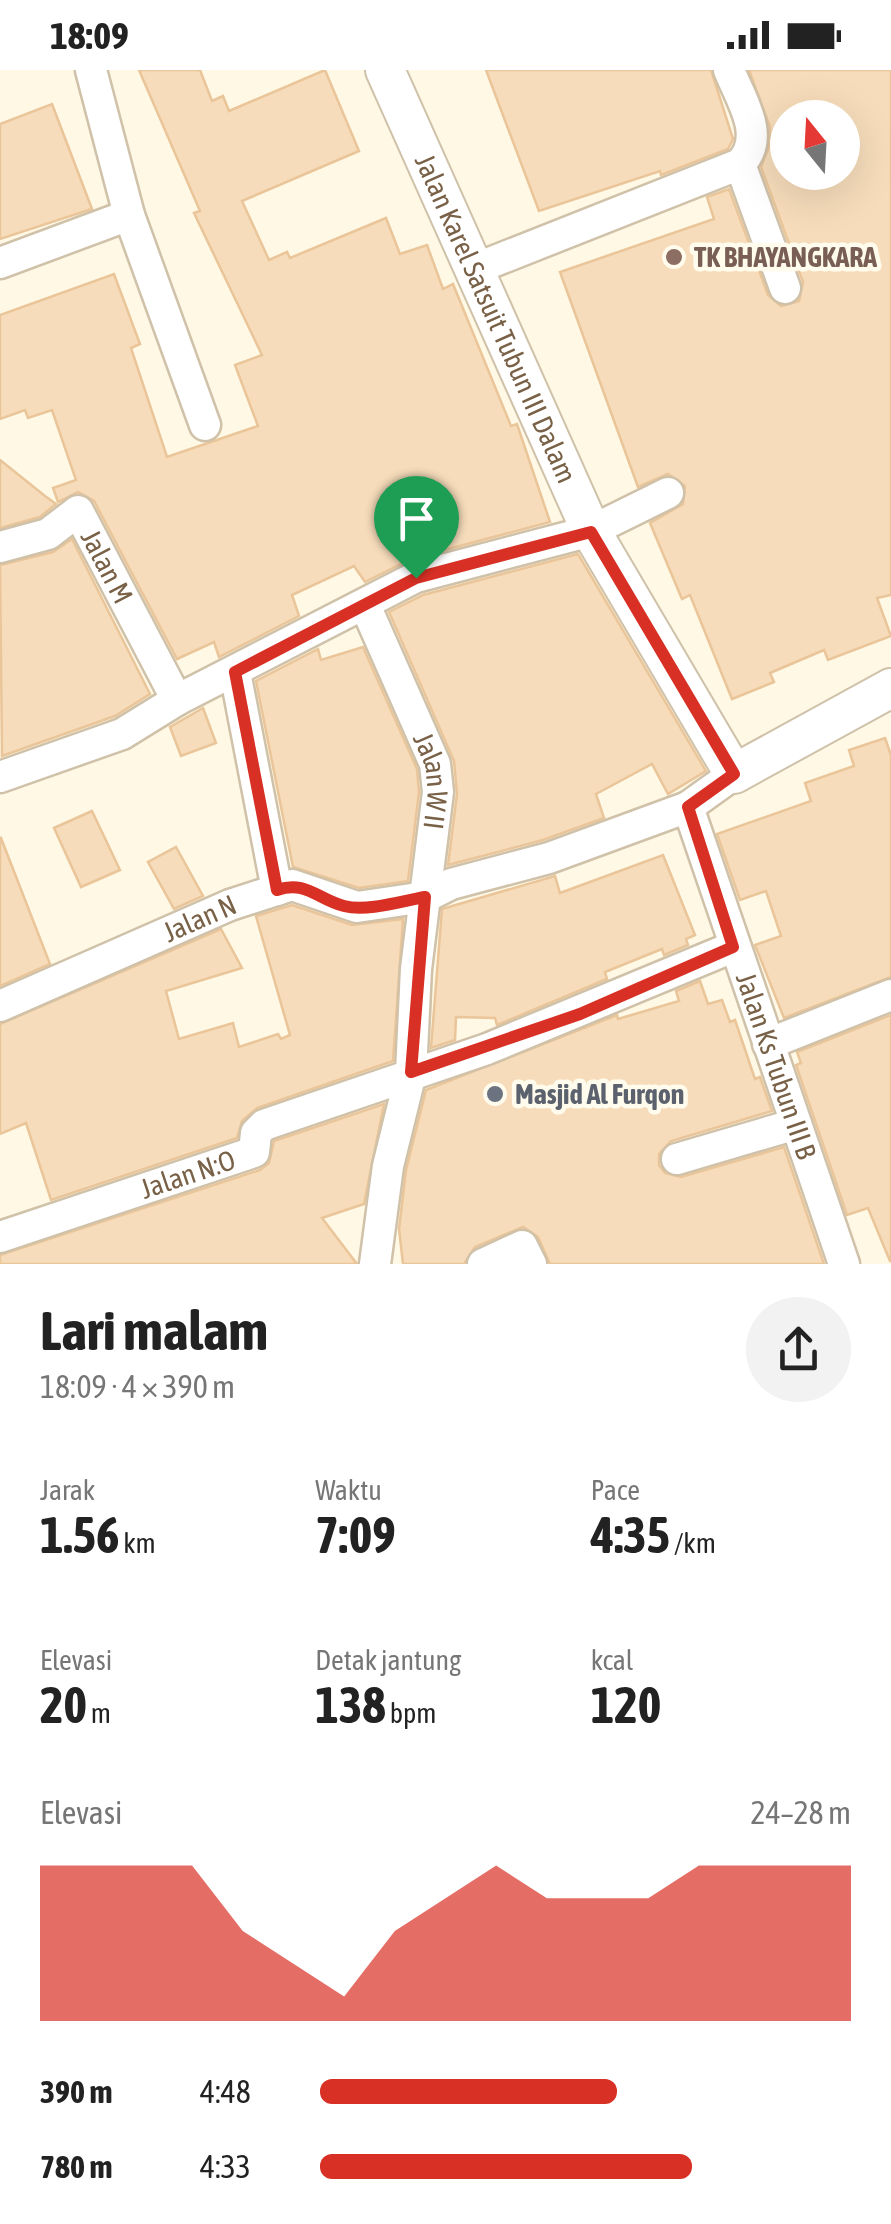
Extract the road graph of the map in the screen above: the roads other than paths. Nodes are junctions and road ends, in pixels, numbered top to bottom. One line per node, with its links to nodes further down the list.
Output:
1 (91, 70): 5 (street)
2 (385, 70): 7 (street, Jalan Karel Satsuit Tubun III Dalam)
3 (730, 70): 4 (street)
4 (740, 164): 7 (street); 8 (street)
5 (129, 215): 6 (street); 9 (street)
6 (0, 263)
7 (472, 270): 11 (street, Jalan Karel Satsuit Tubun III Dalam)
8 (784, 288)
9 (205, 425)
10 (668, 493): 11 (street)
11 (591, 532): 13 (street); 17 (street, Jalan Karel Satsuit Tubun III Dalam)
12 (0, 547): 16 (street, Jalan M)
13 (365, 606): 14 (street); 21 (street, Jalan W II)
14 (235, 672): 16 (street); 20 (street)
15 (891, 688): 17 (street)
16 (177, 700): 18 (street)
17 (734, 774): 19 (street)
18 (0, 777)
19 (688, 807): 21 (street, Jalan N); 22 (street, Jalan Ks Tubun III B)
20 (277, 890): 21 (street, Jalan N); 24 (street, Jalan N)
21 (425, 897): 26 (street, Jalan W II)
22 (733, 947): 25 (street, Jalan Ks Tubun III B); 26 (street)
23 (891, 995): 25 (street)
24 (0, 1006)
25 (768, 1044): 27 (street, Jalan Ks Tubun III B)
26 (411, 1072): 29 (street, Jalan N:O); 30 (street, Jalan W II)
27 (796, 1124): 28 (street); 33 (street, Jalan Ks Tubun III B)
28 (677, 1159)
29 (0, 1237)
30 (376, 1264)
31 (483, 1264): 32 (street)
32 (531, 1264)
33 (844, 1264)

